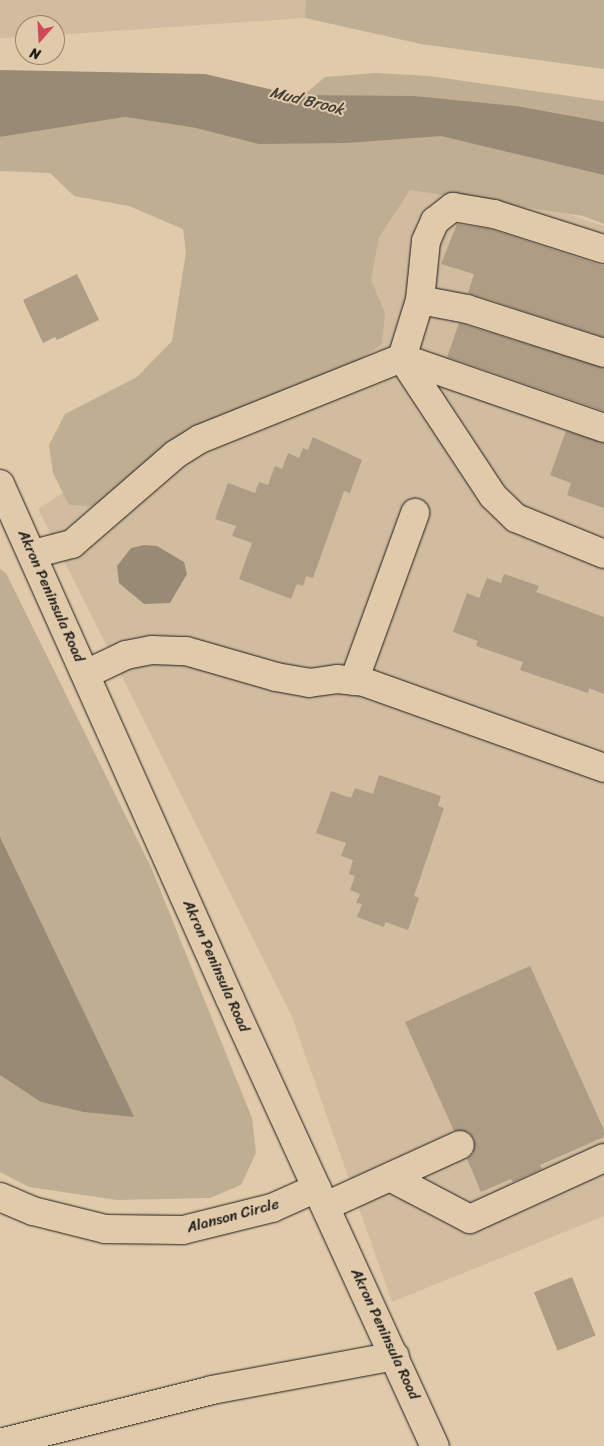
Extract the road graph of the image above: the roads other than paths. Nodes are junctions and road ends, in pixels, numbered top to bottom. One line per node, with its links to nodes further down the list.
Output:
1 (604, 250): 2 (street)
2 (420, 300): 3 (street); 4 (street)
3 (604, 353)
4 (402, 358): 5 (street); 8 (street); 9 (street)
5 (604, 428)
6 (4, 502): 8 (street, Akron Peninsula Road)
7 (415, 513): 11 (street)
8 (33, 554): 10 (street, Akron Peninsula Road)
9 (604, 554)
10 (86, 674): 11 (street); 17 (street, Akron Peninsula Road)
11 (354, 681): 12 (street)
12 (604, 768)
13 (460, 1145): 15 (street, Alanson Circle)
14 (604, 1158): 15 (street)
15 (390, 1177): 17 (street, Alanson Circle)
16 (0, 1197): 17 (street, Alanson Circle)
17 (322, 1197): 18 (street, Akron Peninsula Road)
18 (395, 1356): 19 (street); 20 (street, Akron Peninsula Road)
19 (0, 1443)
20 (435, 1446)

